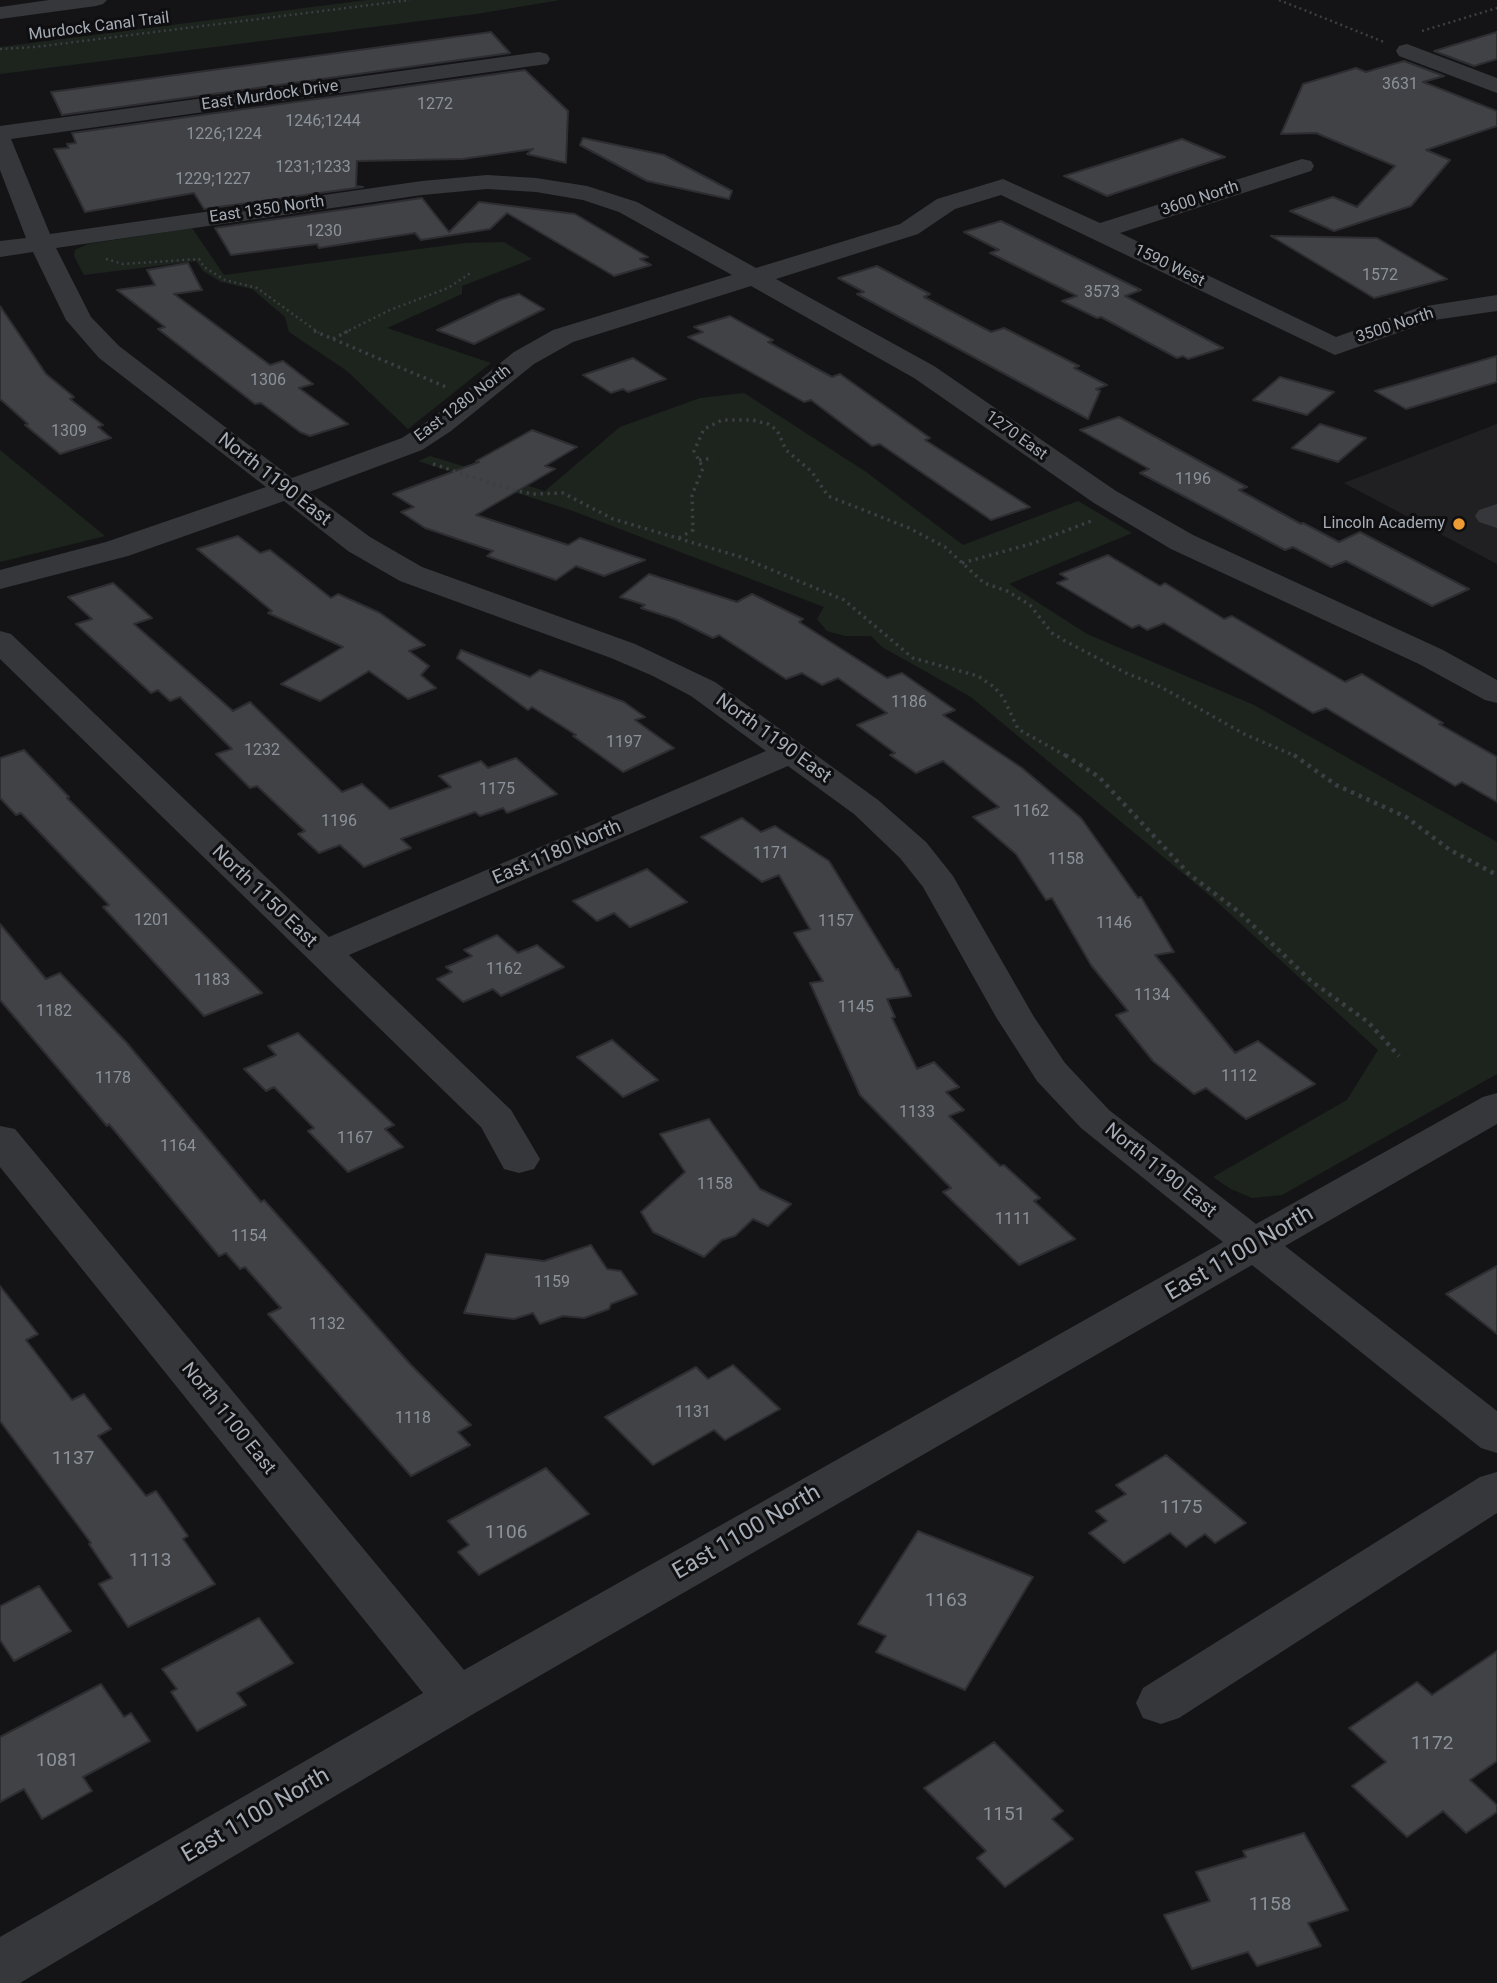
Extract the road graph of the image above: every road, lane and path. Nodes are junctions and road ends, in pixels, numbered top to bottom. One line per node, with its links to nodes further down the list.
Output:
1 (96, 0): 5 (street)
2 (410, 0): 7 (path, Murdock Canal Trail)
3 (1279, 0): 8 (path)
4 (1497, 8): 6 (path)
5 (0, 13)
6 (1422, 31)
7 (0, 50)
8 (1408, 51): 10 (street)
9 (539, 59): 11 (street, East Murdock Drive)
10 (1497, 86)
11 (0, 133)
12 (0, 140): 17 (street, North 1190 East)
13 (1302, 166): 16 (street, 3600 North)
14 (536, 185): 17 (street, East 1350 North); 21 (street, 1270 East)
15 (1003, 186): 16 (street, 1590 West); 21 (street, East 1280 North)
16 (1099, 232): 24 (street, 1590 West)
17 (41, 243): 18 (street, East 1350 North); 29 (street, North 1190 East)
18 (0, 249)
19 (102, 257): 23 (path)
20 (472, 272): 23 (path)
21 (752, 276): 29 (street, East 1280 North); 37 (street, 1270 East)
22 (1497, 303): 24 (street, 3500 North)
23 (332, 340): 25 (path)
24 (1335, 346)
25 (450, 388)
26 (713, 458): 27 (path)
27 (699, 460): 33 (path); 34 (path)
28 (430, 463): 33 (path)
29 (284, 488): 35 (street, East 1280 North); 38 (street, North 1190 East)
30 (1497, 513): 32 (street)
31 (1097, 519): 34 (path)
32 (1497, 519)
33 (678, 538): 41 (path)
34 (962, 564): 39 (path)
35 (0, 580)
36 (0, 641): 40 (street, North 1150 East)
37 (1497, 693)
38 (792, 752): 40 (street, East 1180 North); 45 (street, North 1190 East)
39 (1497, 875)
40 (323, 953): 44 (street, North 1150 East)
41 (1399, 1056)
42 (1497, 1106): 45 (street, East 1100 North)
43 (0, 1139): 48 (street, North 1100 East)
44 (519, 1160)
45 (1254, 1245): 46 (street, North 1190 East); 48 (street, East 1100 North)
46 (1497, 1436)
47 (1497, 1490): 49 (street)
48 (457, 1698): 50 (street, East 1100 North)
49 (1161, 1703)
50 (0, 1966)

